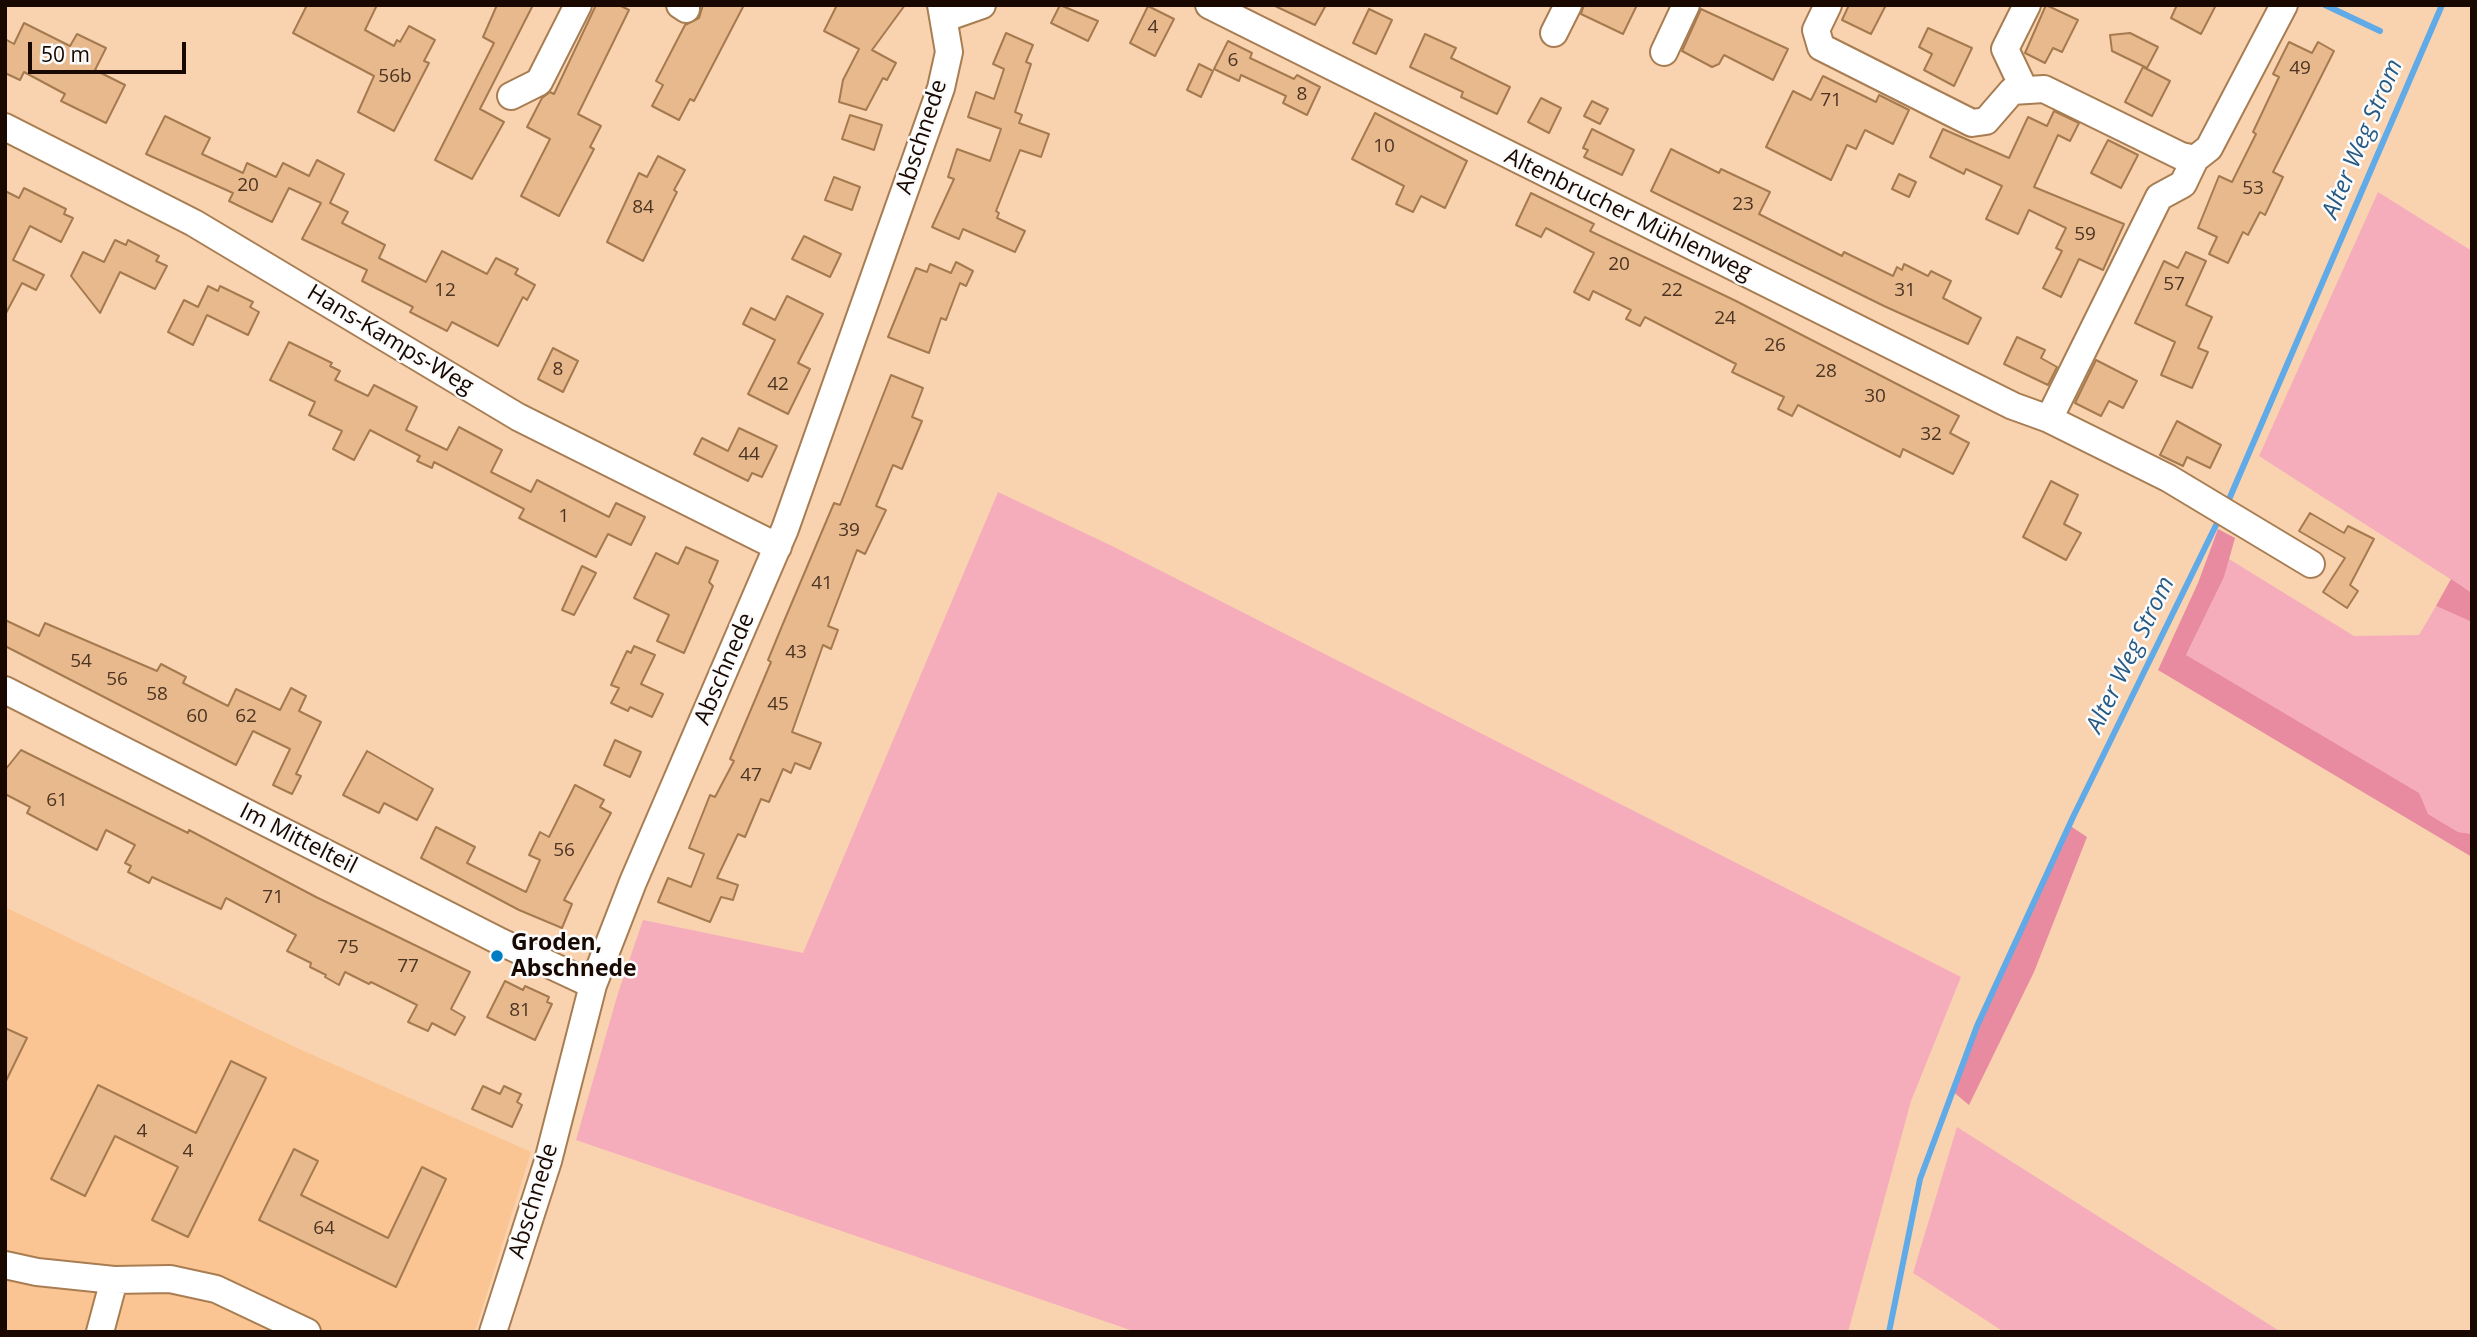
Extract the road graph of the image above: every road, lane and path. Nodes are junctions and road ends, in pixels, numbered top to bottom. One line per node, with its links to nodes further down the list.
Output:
1 (578, 5): 13 (street)
2 (982, 5): 9 (street)
3 (1209, 5): 16 (street, Altenbrucher Mühlenweg)
4 (1568, 5): 10 (street)
5 (1686, 5): 11 (street)
6 (1828, 5): 12 (street)
7 (2026, 5): 12 (street)
8 (2284, 5): 15 (street)
9 (943, 12): 17 (street, Abschnede)
10 (1554, 33)
11 (1664, 52)
12 (2024, 89): 15 (street)
13 (511, 96)
14 (5, 127): 17 (street, Hans-Kamps-Weg)
15 (2195, 159): 16 (street)
16 (2049, 419): 18 (street, Altenbrucher Mühlenweg)
17 (778, 547): 20 (street, Abschnede)
18 (2311, 564)
19 (5, 690): 20 (street, Im Mittelteil)
20 (593, 985): 25 (street, Abschnede)
21 (5, 1265): 22 (street)
22 (114, 1280): 23 (street); 24 (street)
23 (100, 1332)
24 (307, 1332)
25 (493, 1332)

